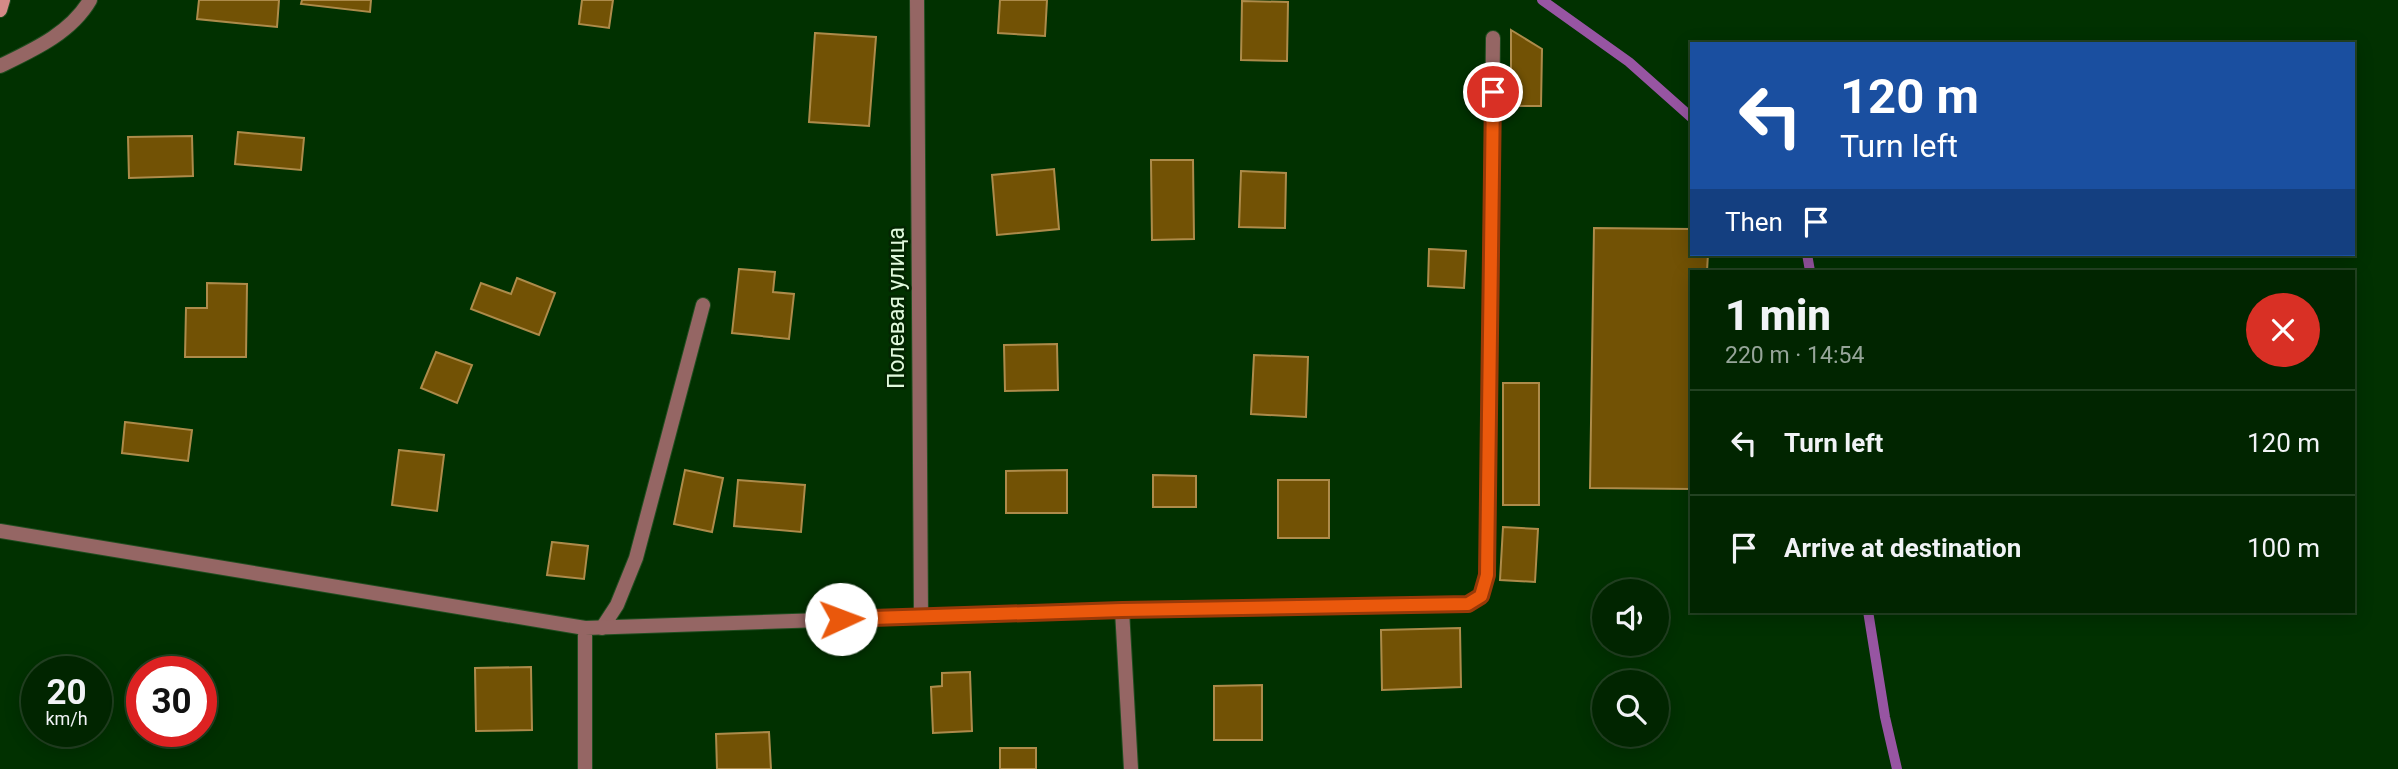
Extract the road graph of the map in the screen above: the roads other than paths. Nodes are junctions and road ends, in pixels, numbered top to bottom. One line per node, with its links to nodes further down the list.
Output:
1 (3, 0): 4 (street)
2 (90, 0): 6 (street)
3 (917, 0): 10 (street, Полевая улица)
4 (0, 10)
5 (1493, 38): 9 (street)
6 (0, 66)
7 (703, 305): 12 (street)
8 (0, 531): 11 (street)
9 (1122, 610): 10 (street); 14 (street)
10 (921, 617): 12 (street)
11 (585, 628): 12 (street); 13 (street)
12 (602, 628)
13 (585, 769)
14 (1131, 769)

